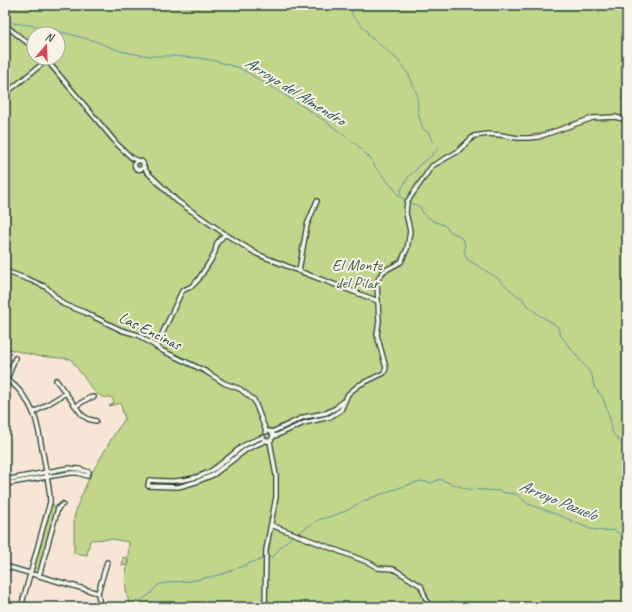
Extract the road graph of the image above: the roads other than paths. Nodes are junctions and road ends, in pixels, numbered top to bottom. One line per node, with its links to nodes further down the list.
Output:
1 (5, 26): 2 (street)
2 (26, 42)
3 (38, 66): 5 (street)
4 (52, 66): 7 (street)
5 (5, 94)
6 (627, 120): 17 (street)
7 (132, 158): 8 (street); 9 (street)
8 (138, 161): 9 (street); 10 (street)
9 (134, 165): 11 (street)
10 (143, 165): 11 (street); 12 (street)
11 (139, 170): 12 (street)
12 (147, 172): 14 (street)
13 (317, 201): 16 (street)
14 (226, 234): 16 (street); 18 (street)
15 (5, 271): 18 (street, Las Encinas)
16 (299, 271): 17 (street)
17 (378, 301): 24 (street)
18 (156, 347): 28 (street, Las Encinas)
19 (15, 358): 20 (street)
20 (6, 379): 26 (street)
21 (56, 380): 22 (street)
22 (66, 393): 25 (street); 26 (street)
23 (94, 397): 25 (street)
24 (345, 399): 29 (street); 31 (street)
25 (76, 406): 27 (street)
26 (33, 413): 33 (street)
27 (96, 422)
28 (266, 431): 29 (street); 30 (street)
29 (272, 432): 31 (street)
30 (263, 437): 32 (street); 32 (street)
31 (273, 437): 32 (street)
32 (268, 441): 39 (street)
33 (47, 474): 33 (street); 34 (street); 35 (street); 36 (street)
34 (5, 480)
35 (5, 484)
36 (50, 502): 38 (street); 42 (street)
37 (63, 504): 38 (street)
38 (58, 508): 43 (street)
39 (271, 525): 47 (street); 48 (street)
40 (107, 562): 44 (street)
41 (5, 566): 42 (street)
42 (30, 574): 43 (street); 45 (street)
43 (39, 576): 44 (street)
44 (98, 593): 46 (street)
45 (21, 607)
46 (100, 607)
47 (265, 607)
48 (429, 607)

